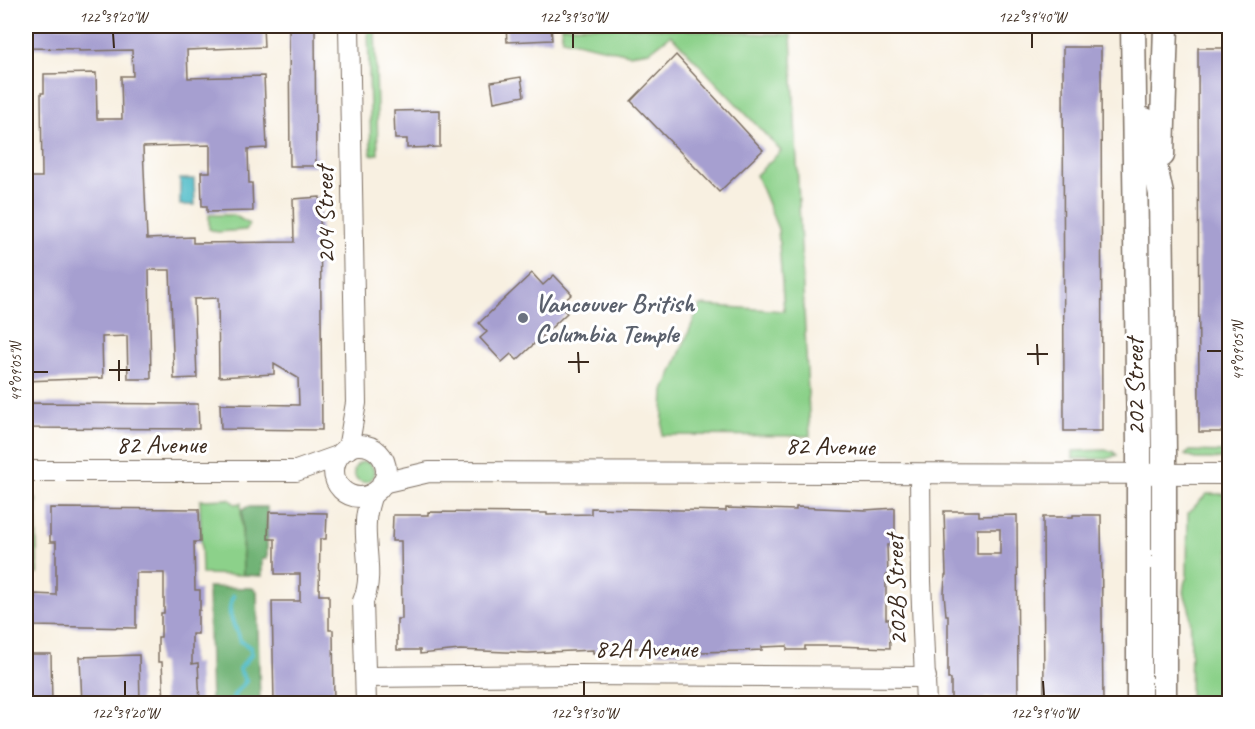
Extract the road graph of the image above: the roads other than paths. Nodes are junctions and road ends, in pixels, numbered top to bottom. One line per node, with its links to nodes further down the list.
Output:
1 (349, 26): 6 (street, 204 Street)
2 (1133, 26): 4 (main road, 202 Street)
3 (1166, 26): 5 (main road)
4 (1134, 74): 5 (main road, 202 Street); 13 (main road, 202 Street)
5 (1161, 194): 14 (main road, 202 Street)
6 (356, 403): 7 (street, 204 Street); 8 (street, 204 Street)
7 (375, 452): 8 (street); 11 (street, 82 Avenue); 17 (street)
8 (343, 453): 10 (street, 82 Avenue); 16 (street)
9 (26, 471): 10 (street, 82 Avenue)
10 (296, 471): 16 (street, 82 Avenue)
11 (429, 472): 12 (street, 82 Avenue); 17 (street, 82 Avenue)
12 (920, 474): 13 (street, 82 Avenue); 20 (street, 202B Street)
13 (1139, 474): 14 (street, 82 Avenue); 23 (main road, 202 Street)
14 (1164, 474): 15 (street, 82 Avenue); 24 (main road, 202 Street)
15 (1230, 474)
16 (341, 487): 17 (street); 18 (street)
17 (377, 489): 18 (street)
18 (363, 602): 19 (street)
19 (366, 676): 20 (street, 82A Avenue); 21 (street)
20 (926, 677): 22 (street, 202B Street)
21 (366, 704)
22 (926, 704)
23 (1139, 704)
24 (1164, 704)

